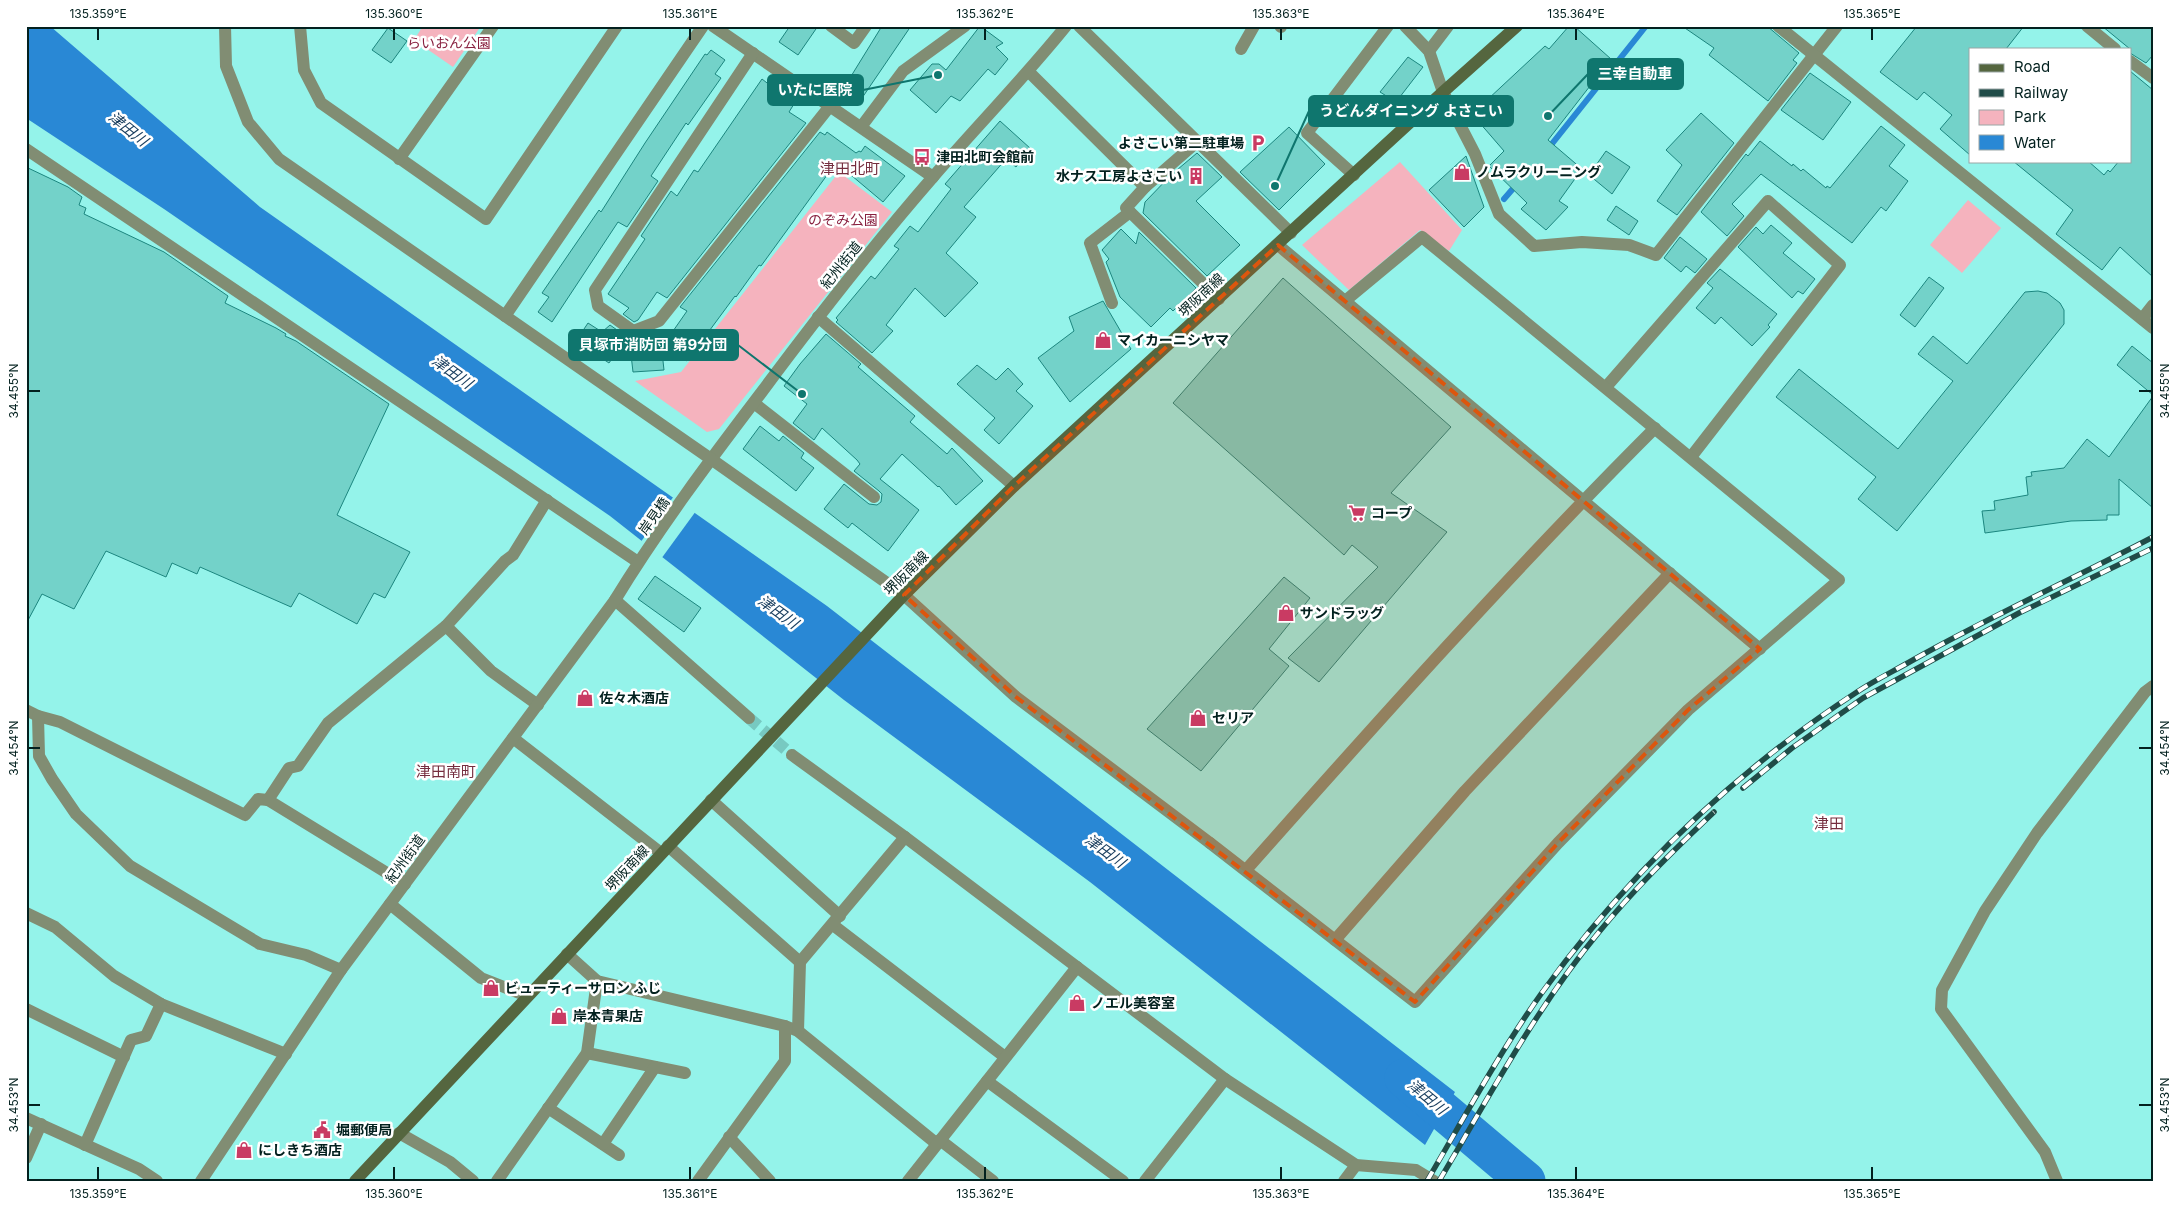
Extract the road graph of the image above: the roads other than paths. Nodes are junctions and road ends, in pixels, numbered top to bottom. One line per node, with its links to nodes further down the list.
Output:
1 (225, 26): 44 (street)
2 (300, 26): 33 (street)
3 (494, 26): 33 (street)
4 (617, 26): 33 (street)
5 (704, 26): 44 (street)
6 (713, 26): 23 (street)
7 (831, 26): 8 (street)
8 (866, 26)
9 (965, 26): 30 (street)
10 (1066, 26): 26 (street, 紀州街道)
11 (1079, 26): 31 (street)
12 (1254, 26): 21 (street)
13 (1388, 26): 34 (street)
14 (1406, 26): 22 (street)
15 (1448, 26): 22 (street)
16 (1517, 26): 28 (main road, 堺阪南線)
17 (1778, 26): 24 (street)
18 (1837, 26): 24 (street)
19 (2087, 26): 20 (street)
20 (2114, 48)
21 (1241, 49)
22 (1429, 51): 28 (street)
23 (752, 53): 29 (street); 29 (street)
24 (1814, 56): 28 (street); 46 (street)
25 (2132, 62): 27 (street)
26 (1029, 72): 35 (street, 紀州街道); 36 (street)
27 (2153, 78)
28 (1443, 92): 34 (main road, 堺阪南線)
29 (830, 106): 30 (street)
30 (861, 127): 35 (street)
31 (1198, 142): 36 (street); 38 (street)
32 (26, 149): 56 (street)
33 (399, 159)
34 (1354, 175): 38 (main road, 堺阪南線)
35 (933, 177): 45 (street, 紀州街道)
36 (1145, 188): 37 (street)
37 (1130, 212): 40 (street); 42 (street)
38 (1291, 233): 39 (main road, 堺阪南線)
39 (1278, 245): 40 (main road, 堺阪南線); 41 (street)
40 (1219, 299): 53 (main road, 堺阪南線)
41 (1345, 301): 48 (street); 57 (street)
42 (1112, 303)
43 (2153, 305): 46 (street)
44 (505, 316): 52 (street)
45 (818, 317): 49 (street, 紀州街道); 53 (street)
46 (2142, 319): 47 (street)
47 (2153, 328)
48 (1606, 387): 50 (street); 51 (street)
49 (754, 403): 52 (street, 紀州街道); 55 (street)
50 (1655, 428): 51 (street); 57 (street)
51 (1691, 457): 63 (street)
52 (711, 459): 54 (street, 紀州街道); 60 (street)
53 (1014, 486): 60 (main road, 堺阪南線)
54 (691, 488): 58 (street, 岸見橋)
55 (874, 497)
56 (546, 500): 58 (street); 62 (street)
57 (1583, 500): 59 (street); 74 (street)
58 (639, 562): 61 (street, 紀州街道)
59 (1670, 573): 63 (street); 79 (street)
60 (904, 595): 71 (main road, 堺阪南線); 74 (street)
61 (615, 600): 65 (street, 紀州街道); 67 (street)
62 (446, 626): 65 (street); 70 (street)
63 (1760, 649): 79 (street)
64 (2153, 686): 122 (street)
65 (538, 705): 68 (street, 紀州街道)
66 (32, 713): 70 (street); 83 (street)
67 (749, 718)
68 (513, 738): 73 (street); 75 (street, 紀州街道)
69 (792, 756): 72 (street)
70 (268, 800): 75 (street)
71 (710, 800): 73 (main road, 堺阪南線); 78 (street)
72 (905, 837): 78 (street); 82 (street)
73 (665, 849): 80 (main road, 堺阪南線); 81 (street)
74 (1246, 870): 79 (street)
75 (405, 884): 76 (street, 紀州街道)
76 (390, 904): 83 (street, 紀州街道); 85 (street)
77 (26, 913): 86 (street)
78 (836, 921): 81 (street); 93 (street)
79 (1335, 940)
80 (567, 954): 84 (street); 85 (main road, 堺阪南線)
81 (800, 962): 89 (street)
82 (1077, 967): 93 (street); 96 (street)
83 (341, 970): 91 (street, 紀州街道)
84 (597, 981): 88 (street); 90 (street)
85 (527, 996): 101 (main road, 堺阪南線)
86 (161, 1004): 91 (street); 92 (street)
87 (26, 1009): 92 (street)
88 (785, 1026): 89 (street); 102 (street)
89 (798, 1031): 103 (street)
90 (587, 1053): 94 (street); 98 (street)
91 (286, 1054): 110 (street, 紀州街道)
92 (124, 1057): 105 (street)
93 (1006, 1057): 97 (street)
94 (655, 1067): 95 (street); 104 (street)
95 (685, 1073)
96 (1224, 1079): 108 (street); 119 (street)
97 (987, 1081): 103 (street); 118 (street)
98 (548, 1108): 104 (street); 113 (street)
99 (26, 1118): 100 (street)
100 (41, 1124): 105 (street); 107 (street)
101 (399, 1133): 111 (main road, 堺阪南線); 112 (street)
102 (730, 1136): 114 (street); 115 (street)
103 (938, 1142): 116 (street); 117 (street)
104 (603, 1144): 106 (street)
105 (85, 1145): 109 (street)
106 (619, 1155)
107 (26, 1158)
108 (1356, 1165): 120 (street); 121 (street)
109 (157, 1181)
110 (201, 1181)
111 (355, 1181)
112 (473, 1181)
113 (496, 1181)
114 (698, 1181)
115 (770, 1181)
116 (908, 1181)
117 (993, 1181)
118 (1123, 1181)
119 (1145, 1181)
120 (1344, 1181)
121 (1434, 1181)
122 (2057, 1181)

